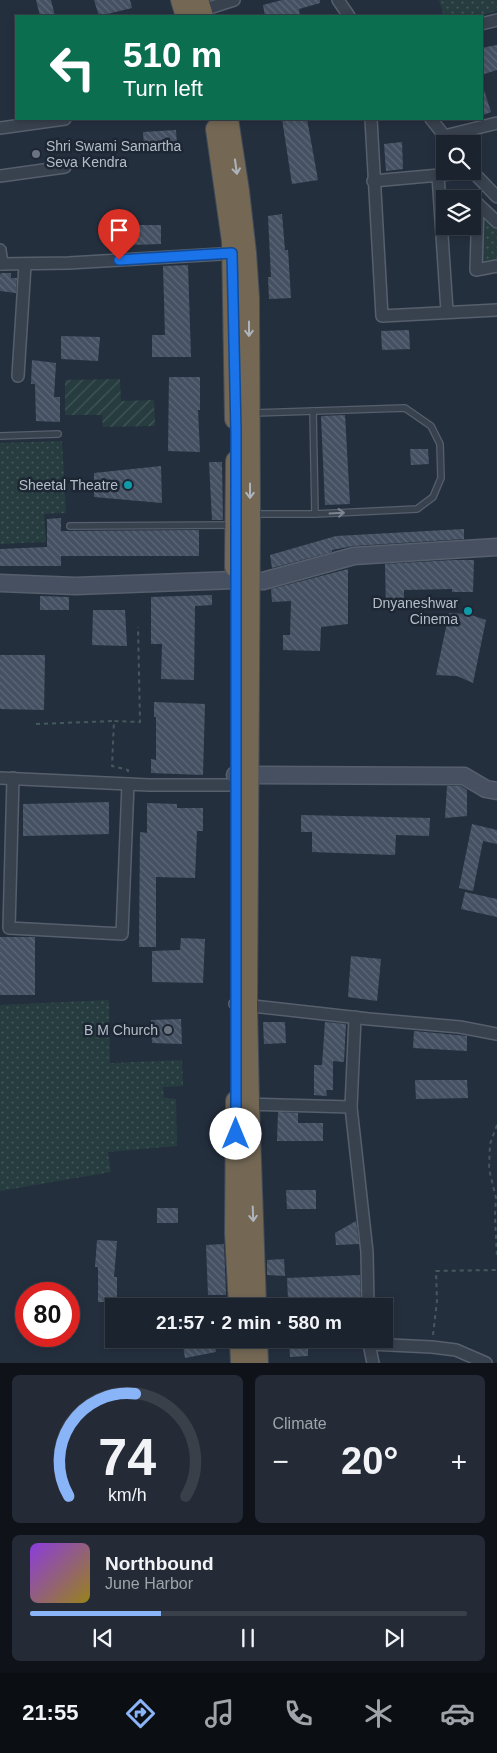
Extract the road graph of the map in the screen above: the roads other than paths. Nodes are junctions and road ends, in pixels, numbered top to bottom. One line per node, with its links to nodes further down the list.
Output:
1 (181, 0): 4 (highway)
2 (234, 0): 4 (street)
3 (338, 0): 5 (street)
4 (195, 12)
5 (348, 15)
6 (497, 20): 7 (street)
7 (483, 24)
8 (58, 120): 14 (street)
9 (214, 120): 27 (highway)
10 (228, 120): 27 (highway, one-way to 27)
11 (371, 120): 22 (street)
12 (432, 120): 15 (street)
13 (497, 123): 16 (street)
14 (0, 128)
15 (444, 135)
16 (462, 135)
17 (65, 167): 19 (street)
18 (436, 175): 22 (street)
19 (0, 176)
20 (481, 177): 23 (street)
21 (438, 180): 32 (street)
22 (373, 181): 32 (street)
23 (493, 187): 24 (street)
24 (497, 197)
25 (497, 222): 30 (street)
26 (0, 250): 28 (street)
27 (239, 253): 29 (street); 35 (highway)
28 (1, 264): 29 (street)
29 (25, 265): 33 (street)
30 (497, 266)
31 (497, 310): 32 (street)
32 (447, 311)
33 (18, 376)
34 (313, 411): 35 (lane); 38 (lane); 38 (lane, one-way to 34)
35 (242, 413): 39 (highway)
36 (58, 434): 37 (lane)
37 (0, 436)
38 (314, 514): 39 (lane)
39 (243, 520): 40 (lane); 42 (highway)
40 (70, 526)
41 (497, 547): 42 (main road)
42 (242, 581): 43 (main road); 46 (highway)
43 (0, 583)
44 (0, 778): 45 (street)
45 (13, 778): 47 (street); 49 (street)
46 (240, 778): 47 (street); 48 (main road); 50 (highway)
47 (128, 784): 49 (street)
48 (497, 791)
49 (4, 928)
50 (241, 1004): 51 (street); 53 (highway); 55 (highway)
51 (354, 1017): 52 (street); 54 (street)
52 (497, 1034)
53 (249, 1104): 54 (street); 55 (highway)
54 (351, 1107): 58 (street)
55 (244, 1186): 56 (highway); 57 (highway, one-way to 57)
56 (239, 1298)
57 (255, 1298)
58 (368, 1298)
59 (393, 1344): 66 (street)
60 (240, 1348): 63 (highway)
61 (257, 1348): 64 (highway)
62 (370, 1348): 65 (street)
63 (241, 1363)
64 (258, 1363)
65 (373, 1363)
66 (486, 1363)

